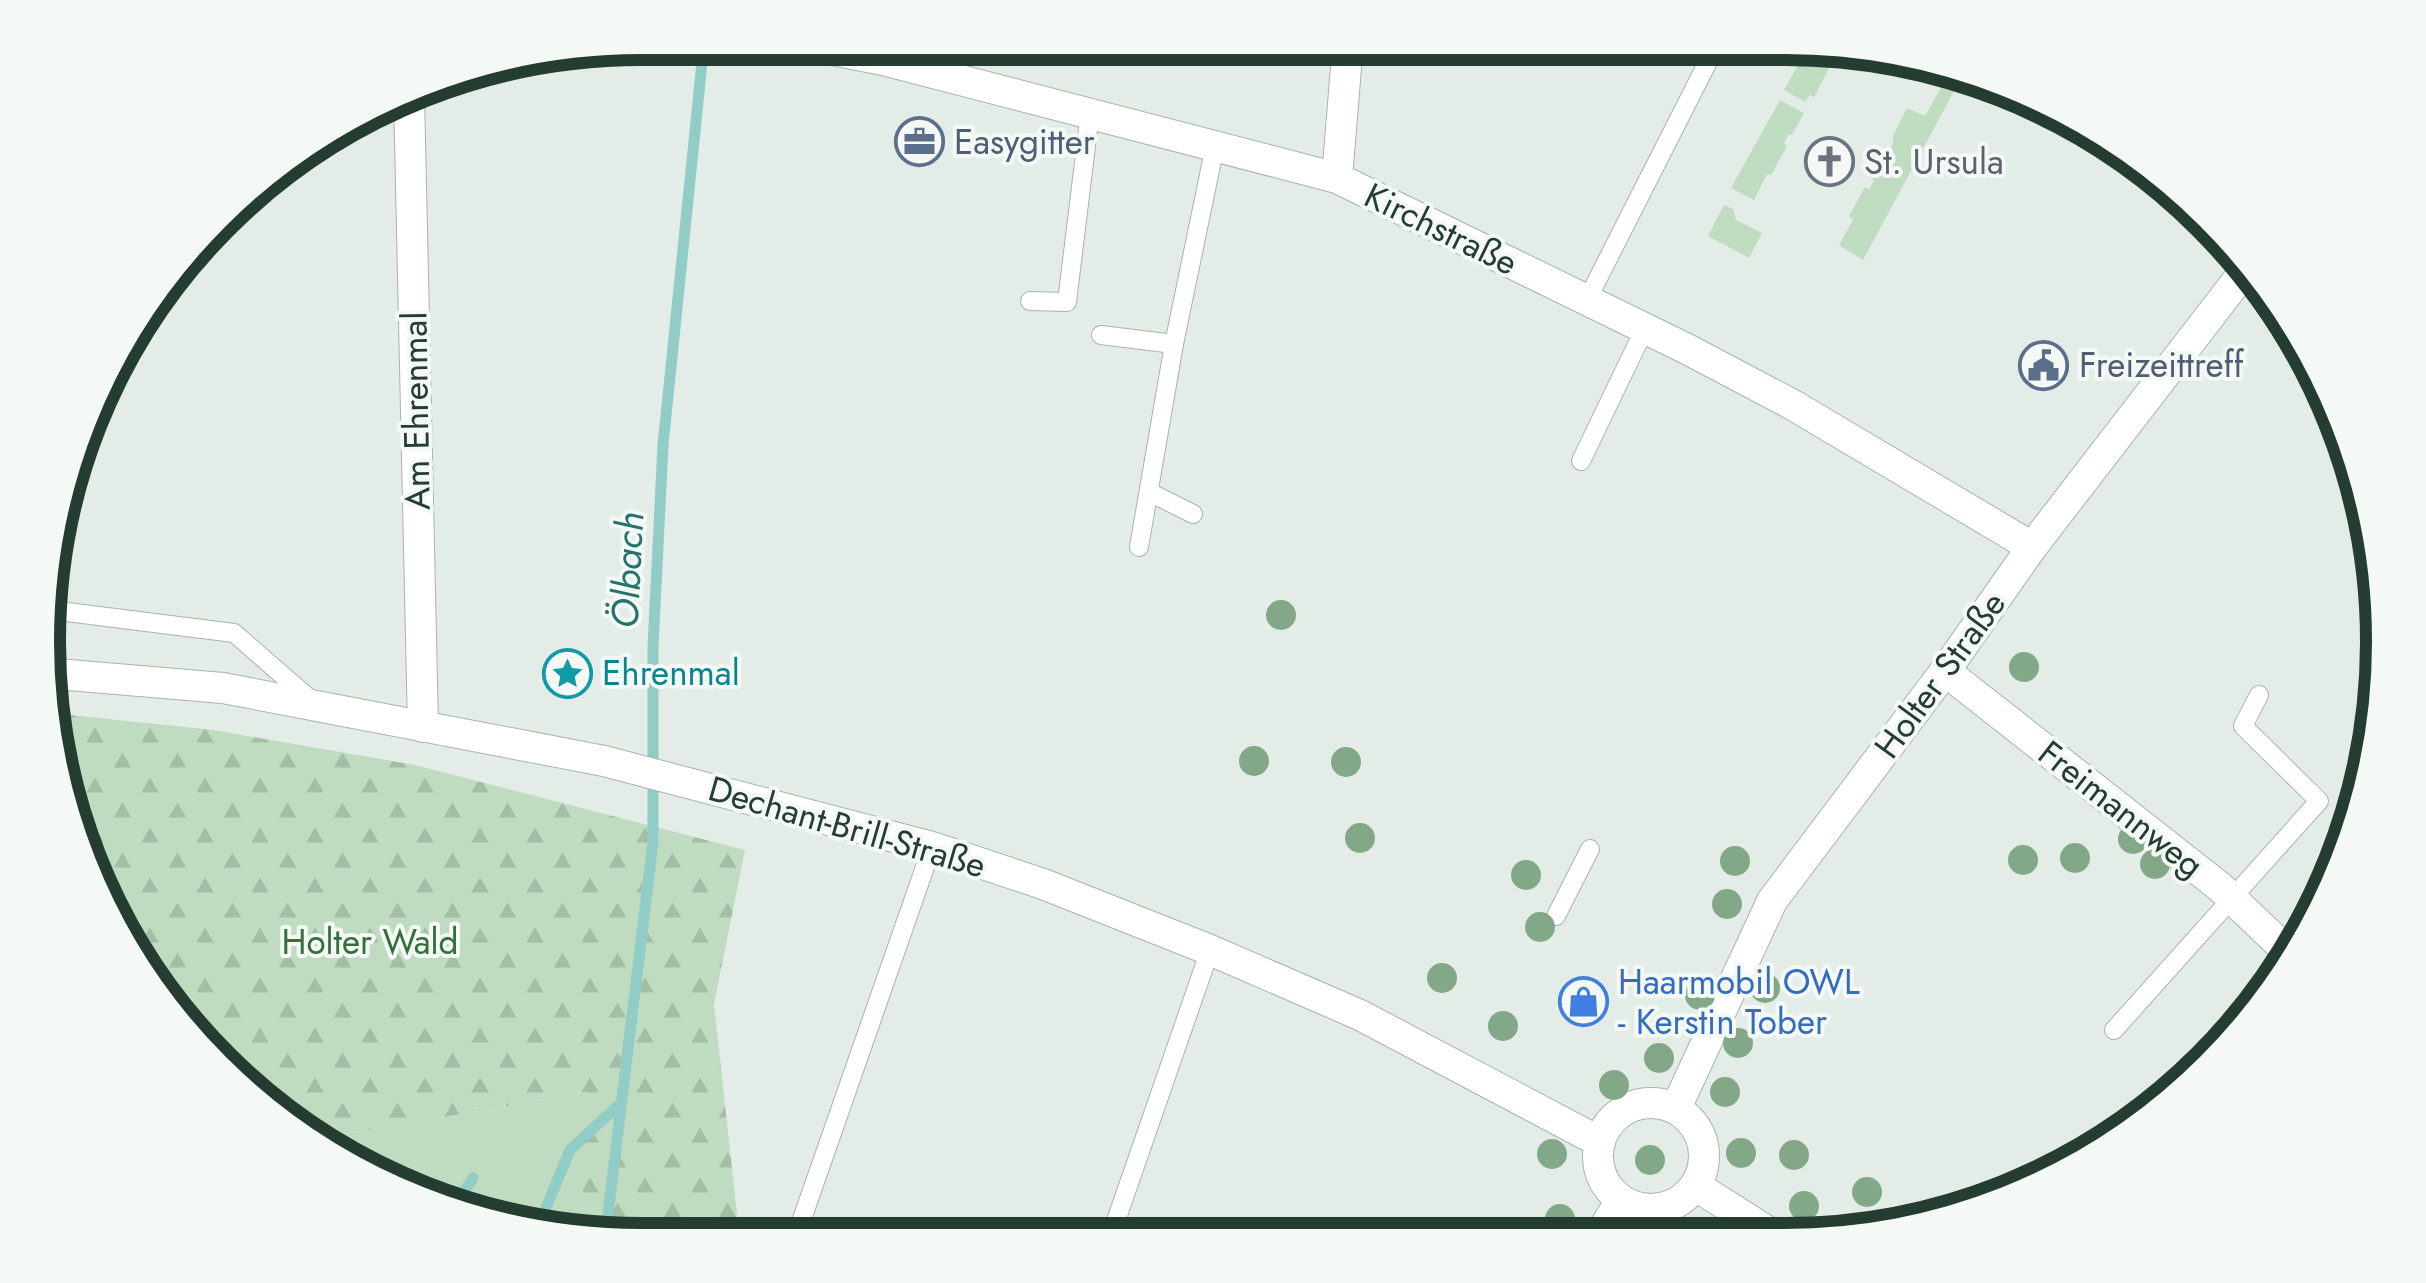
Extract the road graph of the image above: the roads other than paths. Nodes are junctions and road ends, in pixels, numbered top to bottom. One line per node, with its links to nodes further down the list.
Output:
1 (913, 60): 5 (street, Kirchstraße)
2 (1347, 60): 7 (street)
3 (1710, 60): 9 (lane)
4 (409, 108): 24 (street, Am Ehrenmal)
5 (1090, 113): 6 (street, Kirchstraße); 10 (lane)
6 (1215, 146): 7 (street, Kirchstraße); 13 (lane)
7 (1337, 178): 9 (street, Kirchstraße)
8 (2239, 279): 18 (street, Holter Straße)
9 (1587, 300): 11 (street, Kirchstraße)
10 (1030, 301)
11 (1645, 328): 14 (lane); 18 (street, Kirchstraße)
12 (1101, 335): 13 (lane)
13 (1174, 344): 15 (lane)
14 (1581, 461)
15 (1149, 492): 16 (lane); 17 (lane)
16 (1193, 514)
17 (1139, 547)
18 (2032, 547): 20 (street, Holter Straße)
19 (61, 611): 23 (lane)
20 (1945, 671): 27 (street, Freimannweg); 32 (street, Holter Straße)
21 (61, 674): 23 (street, Dechant-Brill-Straße)
22 (2259, 695): 27 (lane)
23 (319, 707): 24 (street, Dechant-Brill-Straße)
24 (423, 727): 25 (street, Dechant-Brill-Straße)
25 (932, 848): 30 (street, Dechant-Brill-Straße); 36 (lane)
26 (1590, 849): 28 (lane)
27 (2232, 898): 29 (street, Freimannweg); 31 (lane)
28 (1556, 916)
29 (2280, 945)
30 (1210, 950): 33 (street, Dechant-Brill-Straße); 37 (lane)
31 (2114, 1030)
32 (1676, 1108): 33 (street); 34 (street)
33 (1600, 1142): 35 (street)
34 (1696, 1186): 35 (street); 39 (street)
35 (1621, 1200): 38 (street)
36 (801, 1223)
37 (1115, 1223)
38 (1606, 1223)
39 (1754, 1223)

